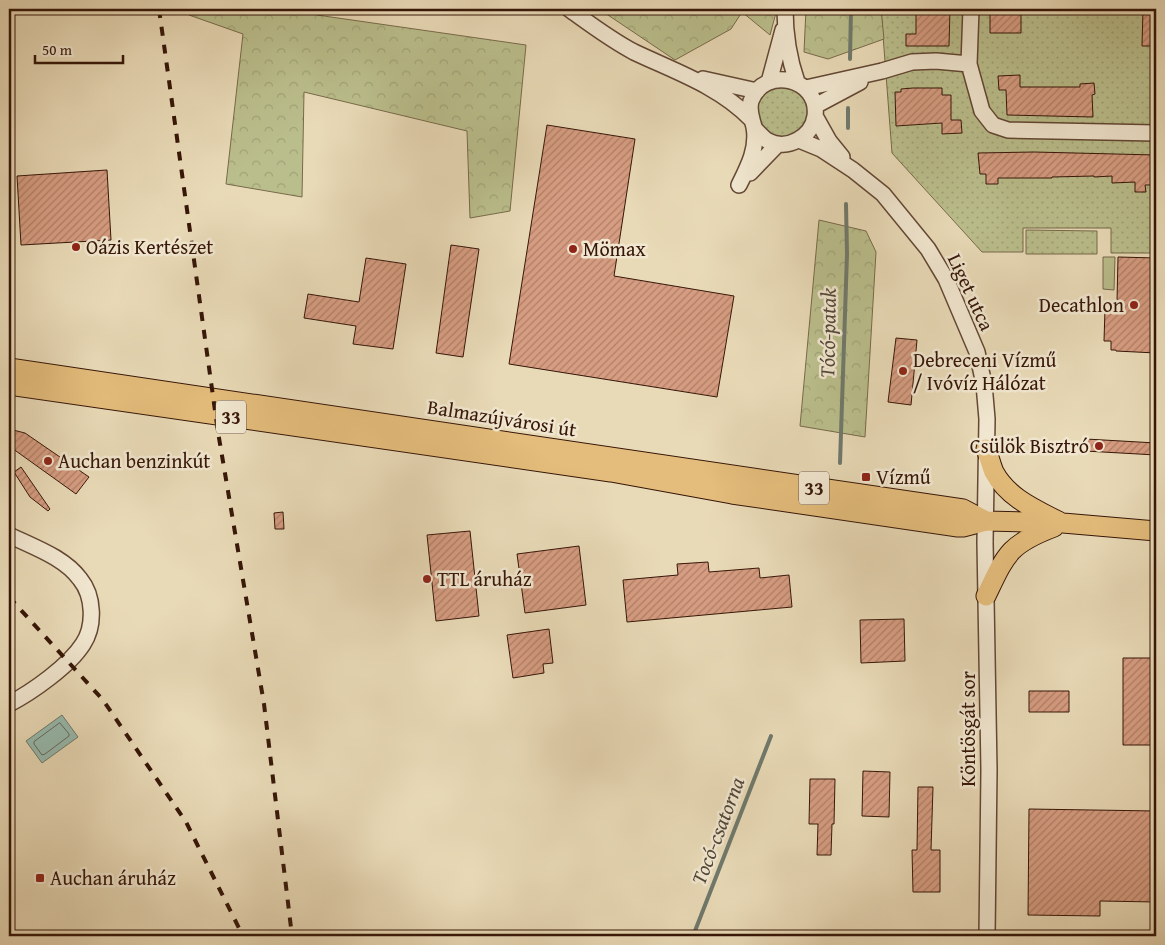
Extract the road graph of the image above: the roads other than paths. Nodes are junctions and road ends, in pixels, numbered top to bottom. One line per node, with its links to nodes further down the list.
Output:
1 (569, 9): 6 (street)
2 (971, 9): 4 (street)
3 (785, 15): 7 (street); 8 (street)
4 (969, 64): 5 (street); 12 (street)
5 (882, 71): 8 (street); 10 (street)
6 (680, 72): 9 (street); 11 (street)
7 (769, 82): 8 (street); 9 (street)
8 (801, 85): 10 (street)
9 (757, 91): 11 (street)
10 (815, 111): 13 (street); 15 (street, Liget utca)
11 (752, 123): 14 (street); 14 (street)
12 (1156, 133)
13 (799, 140): 14 (street); 15 (street, Liget utca)
14 (778, 144)
15 (853, 170): 18 (street, Liget utca)
16 (9, 368): 19 (main road, Balmazújvárosi út / 33)
17 (9, 385): 19 (main road, Balmazújvárosi út / 33)
18 (986, 449): 19 (street, Liget utca); 20 (main road)
19 (986, 521): 20 (main road, Balmazújvárosi út / 33); 23 (street, Köntösgát sor)
20 (1063, 523): 21 (main road, Balmazújvárosi út / 33); 23 (main road)
21 (1156, 531)
22 (9, 536): 24 (street)
23 (986, 596): 25 (street, Köntösgát sor)
24 (9, 704)
25 (987, 936)

